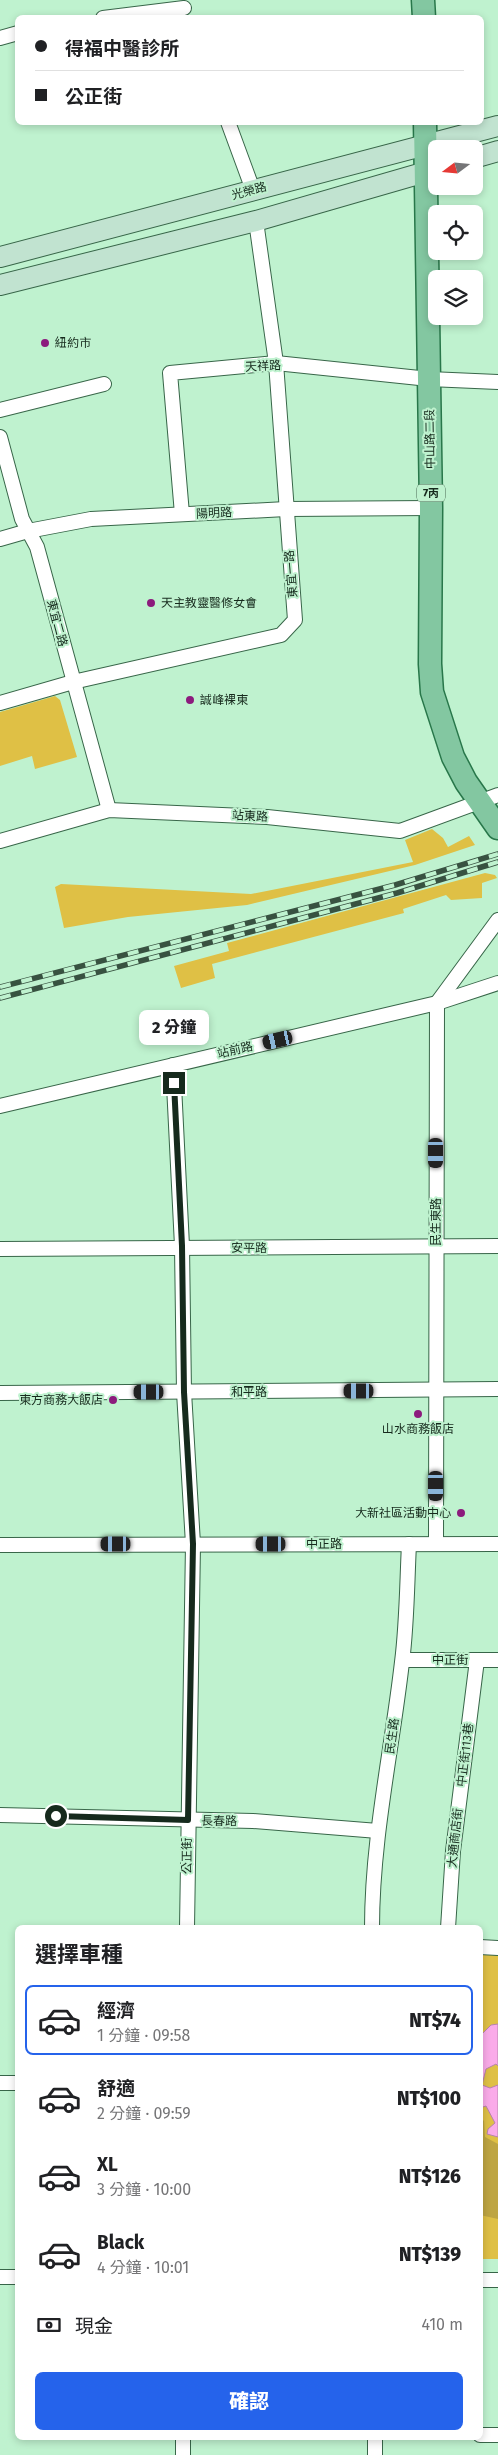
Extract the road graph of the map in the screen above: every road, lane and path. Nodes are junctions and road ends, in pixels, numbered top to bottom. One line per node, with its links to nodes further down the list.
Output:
1 (423, 0): 4 (main road)
2 (185, 9): 3 (street)
3 (130, 15)
4 (424, 15)
5 (15, 34): 6 (street)
6 (0, 38)
7 (229, 125): 15 (street)
8 (425, 125): 10 (main road, 中山路二段 / 7丙)
9 (498, 126): 10 (street, 光榮路)
10 (426, 146): 13 (main road, 中山路二段 / 7丙); 15 (street, 光榮路)
11 (498, 151): 12 (street)
12 (483, 155)
13 (428, 156)
14 (428, 171): 17 (street)
15 (253, 190): 18 (street, 光榮路)
16 (431, 195): 21 (main road, 中山路二段 / 7丙)
17 (256, 220): 19 (street); 20 (street, 東宜一路)
18 (0, 257)
19 (0, 285)
20 (276, 363): 21 (street, 天祥路); 27 (street, 東宜一路); 28 (street, 天祥路)
21 (429, 379): 22 (street, 天祥路); 26 (main road, 中山路二段 / 7丙)
22 (498, 382)
23 (104, 384): 24 (street)
24 (0, 410)
25 (0, 437): 29 (street, 東宜二路)
26 (431, 508): 27 (street, 陽明路); 33 (main road, 中山路二段 / 7丙)
27 (286, 509): 28 (street, 陽明路); 31 (street, 東宜一路)
28 (182, 514): 29 (street, 陽明路)
29 (28, 531): 30 (street, 陽明路); 31 (street, 東宜二路)
30 (0, 539)
31 (73, 682): 32 (street, 東宜一路); 34 (street, 東宜二路)
32 (0, 703)
33 (489, 799): 34 (street, 站東路); 35 (main road, 中山路二段 / 7丙)
34 (109, 810): 36 (street, 站東路)
35 (498, 828)
36 (0, 841)
37 (498, 920): 39 (street)
38 (498, 983): 39 (street, 站前路)
39 (437, 1003): 40 (street, 站前路); 44 (street, 民生東路)
40 (173, 1064): 41 (street, 站前路); 42 (street, 公正街)
41 (0, 1106)
42 (182, 1246): 44 (street, 安平路); 45 (street, 安平路); 48 (street, 公正街)
43 (498, 1246): 44 (street, 安平路)
44 (436, 1247): 47 (street, 民生東路)
45 (0, 1249)
46 (498, 1389): 47 (street, 和平路)
47 (437, 1390): 48 (street, 和平路); 53 (street, 民生東路)
48 (184, 1392): 49 (street, 和平路); 51 (street, 公正街)
49 (0, 1393)
50 (0, 1544): 51 (street, 中正路)
51 (193, 1544): 52 (street, 中正路); 59 (street, 公正街)
52 (409, 1544): 53 (street, 中正路); 55 (street, 民生路)
53 (436, 1544): 54 (street, 中正路)
54 (498, 1544)
55 (403, 1660): 56 (street, 中正街); 60 (street, 民生路)
56 (477, 1660): 57 (street, 中正街); 63 (street, 大通商店街)
57 (498, 1660)
58 (0, 1815): 59 (street, 長春路)
59 (188, 1820): 60 (street, 長春路); 61 (street, 公正街)
60 (378, 1831): 62 (street, 民生路)
61 (186, 1925)
62 (372, 1925)
63 (448, 1925)
64 (483, 1947): 65 (street)
65 (498, 1948)
66 (0, 2083): 67 (street)
67 (15, 2083)
68 (0, 2277): 69 (street)
69 (15, 2277)
70 (483, 2280): 71 (street)
71 (498, 2280)
72 (483, 2435): 73 (street)
73 (498, 2435)
74 (183, 2440): 76 (street)
75 (375, 2440): 77 (street)
76 (183, 2455)
77 (375, 2455)

